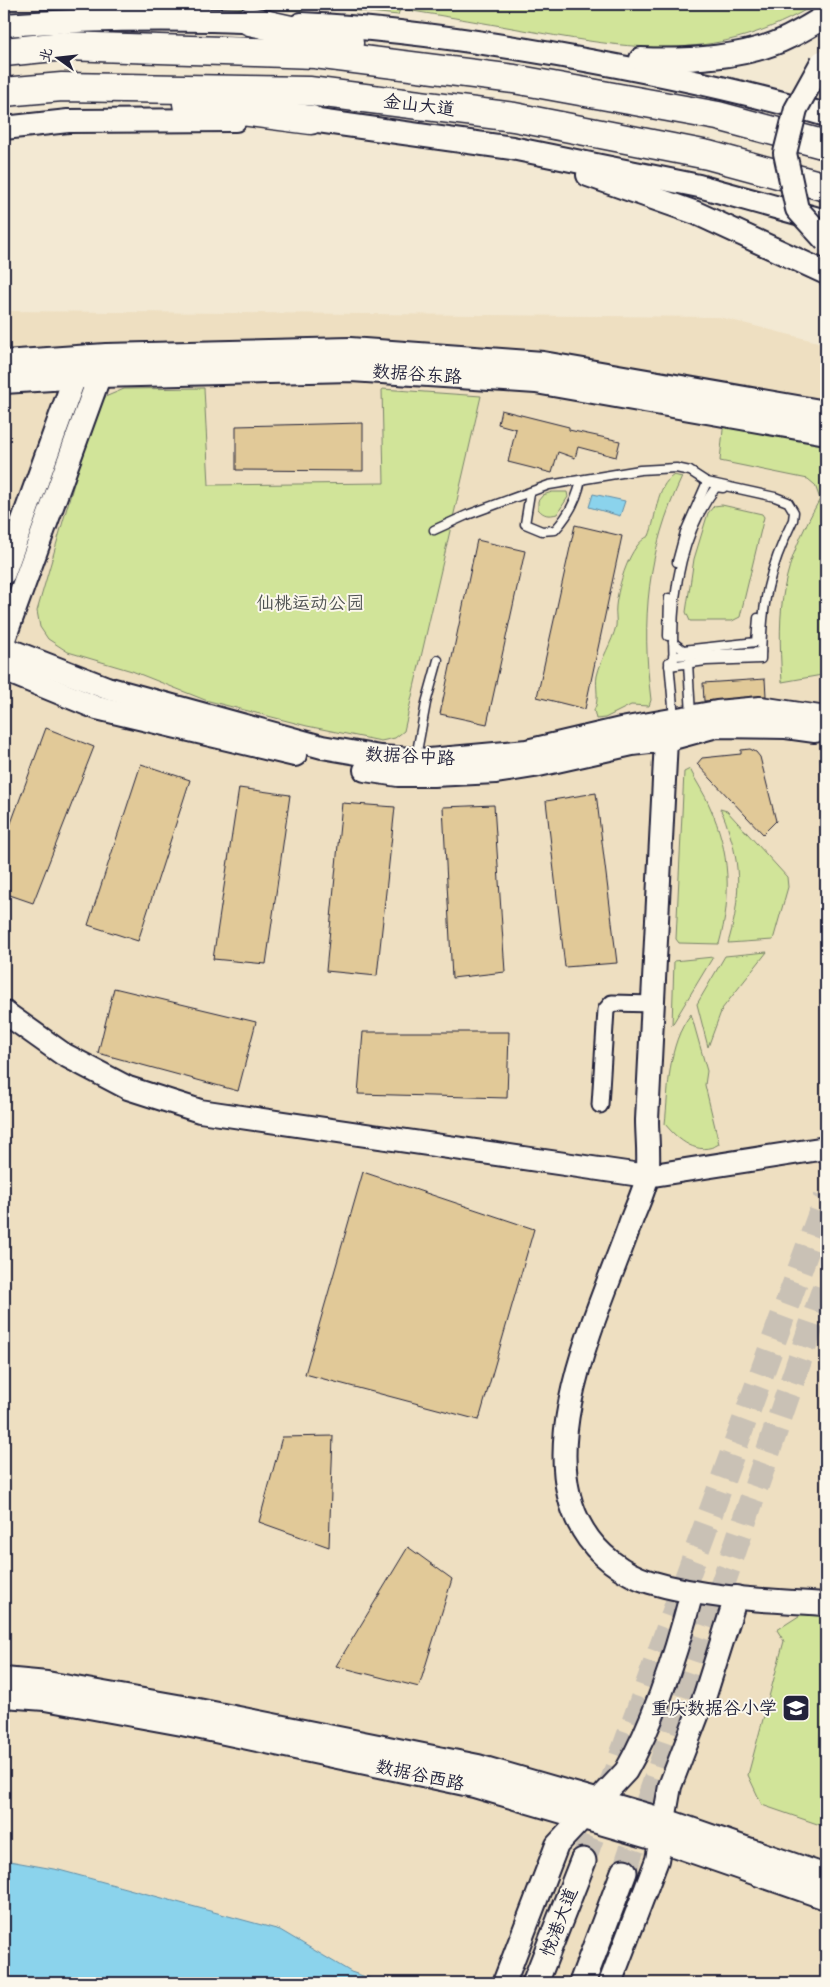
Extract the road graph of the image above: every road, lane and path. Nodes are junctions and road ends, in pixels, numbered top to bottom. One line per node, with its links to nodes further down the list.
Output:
1 (826, 16): 5 (main road)
2 (250, 22): 3 (main road); 5 (main road); 7 (highway)
3 (4, 25)
4 (4, 52): 7 (highway)
5 (555, 54): 10 (main road)
6 (824, 60): 17 (main road, bridge)
7 (514, 79): 13 (highway)
8 (62, 87): 9 (highway, 金山大道); 11 (highway); 15 (highway, 金山大道)
9 (4, 92)
10 (826, 115)
11 (311, 120): 12 (main road); 14 (main road)
12 (4, 128)
13 (826, 146)
14 (512, 148): 16 (main road); 18 (main road)
15 (826, 187)
16 (826, 221)
17 (826, 241)
18 (826, 273)
19 (82, 357): 20 (main road, 数据谷东路); 21 (main road, 数据谷东路); 22 (main road)
20 (4, 362)
21 (103, 366): 22 (main road, 数据谷东路); 24 (main road, 数据谷东路); 25 (main road, 数据谷东路); 31 (main road)
22 (74, 378): 23 (main road, 数据谷东路); 30 (main road)
23 (4, 382)
24 (826, 412)
25 (826, 433)
26 (582, 480): 27 (lane); 28 (lane); 28 (lane)
27 (707, 482): 34 (lane); 36 (lane)
28 (530, 493): 29 (lane)
29 (434, 530)
30 (4, 573)
31 (4, 639)
32 (673, 642): 32 (lane); 36 (lane)
33 (4, 648): 42 (main road, 数据谷中路)
34 (761, 652): 36 (lane); 37 (lane)
35 (438, 660): 42 (lane)
36 (672, 662): 37 (lane); 40 (lane)
37 (688, 663): 40 (lane)
38 (4, 670): 40 (main road, 数据谷中路)
39 (826, 718): 40 (main road, 数据谷中路)
40 (674, 725): 41 (main road, 数据谷中路); 42 (main road, 数据谷中路); 43 (main road)
41 (826, 734)
42 (415, 760)
43 (653, 1004): 45 (street); 47 (main road)
44 (4, 1012): 47 (main road)
45 (600, 1105)
46 (826, 1148): 47 (main road)
47 (647, 1176): 48 (main road)
48 (692, 1592): 49 (main road); 54 (main road)
49 (736, 1597): 50 (main road); 57 (main road)
50 (826, 1604)
51 (4, 1680): 53 (main road, 数据谷西路)
52 (4, 1696): 53 (main road, 数据谷西路)
53 (182, 1716): 54 (main road, 数据谷西路); 55 (main road, 数据谷西路)
54 (599, 1800): 56 (main road); 57 (main road, 数据谷西路)
55 (529, 1801): 56 (main road, 数据谷西路); 58 (main road)
56 (582, 1816): 57 (main road, 数据谷西路); 58 (main road)
57 (664, 1830): 61 (main road, 数据谷西路); 62 (main road, 数据谷西路); 66 (main road)
58 (554, 1853): 63 (main road)
59 (582, 1861): 64 (main road, 悦港大道)
60 (624, 1872): 65 (main road)
61 (826, 1876)
62 (826, 1898)
63 (504, 1983)
64 (535, 1983)
65 (582, 1983)
66 (610, 1983)

